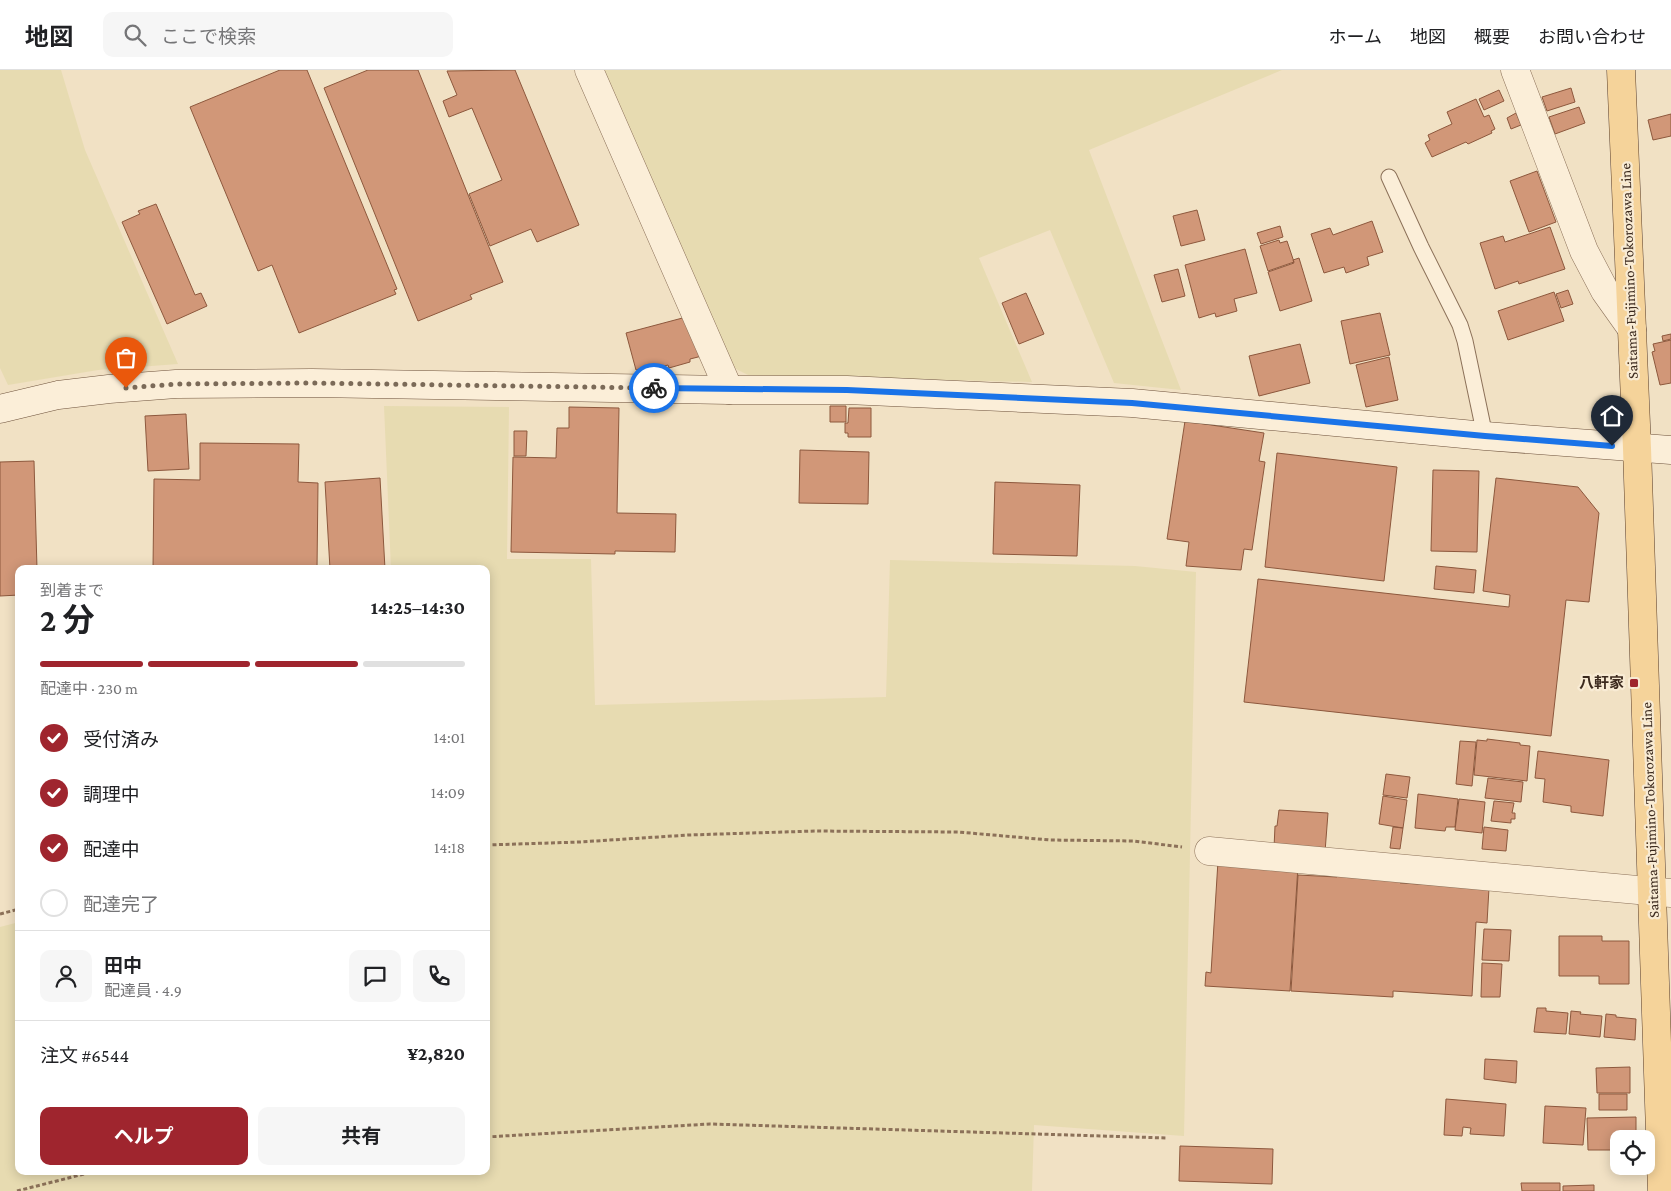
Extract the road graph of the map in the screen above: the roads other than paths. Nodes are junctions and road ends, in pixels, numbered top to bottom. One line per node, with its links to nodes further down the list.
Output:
1 (590, 70): 6 (street)
2 (1515, 70): 5 (street)
3 (1621, 70): 5 (main road, Saitama-Fujimino-Tokorozawa Line)
4 (1389, 177): 8 (lane)
5 (1632, 329): 9 (main road, Saitama-Fujimino-Tokorozawa Line)
6 (729, 390): 7 (street); 8 (street)
7 (0, 408)
8 (1485, 436): 9 (street)
9 (1637, 448): 10 (street); 12 (main road, Saitama-Fujimino-Tokorozawa Line)
10 (1671, 450)
11 (1209, 851): 12 (street)
12 (1662, 893): 13 (main road, Saitama-Fujimino-Tokorozawa Line)
13 (1662, 1191)

